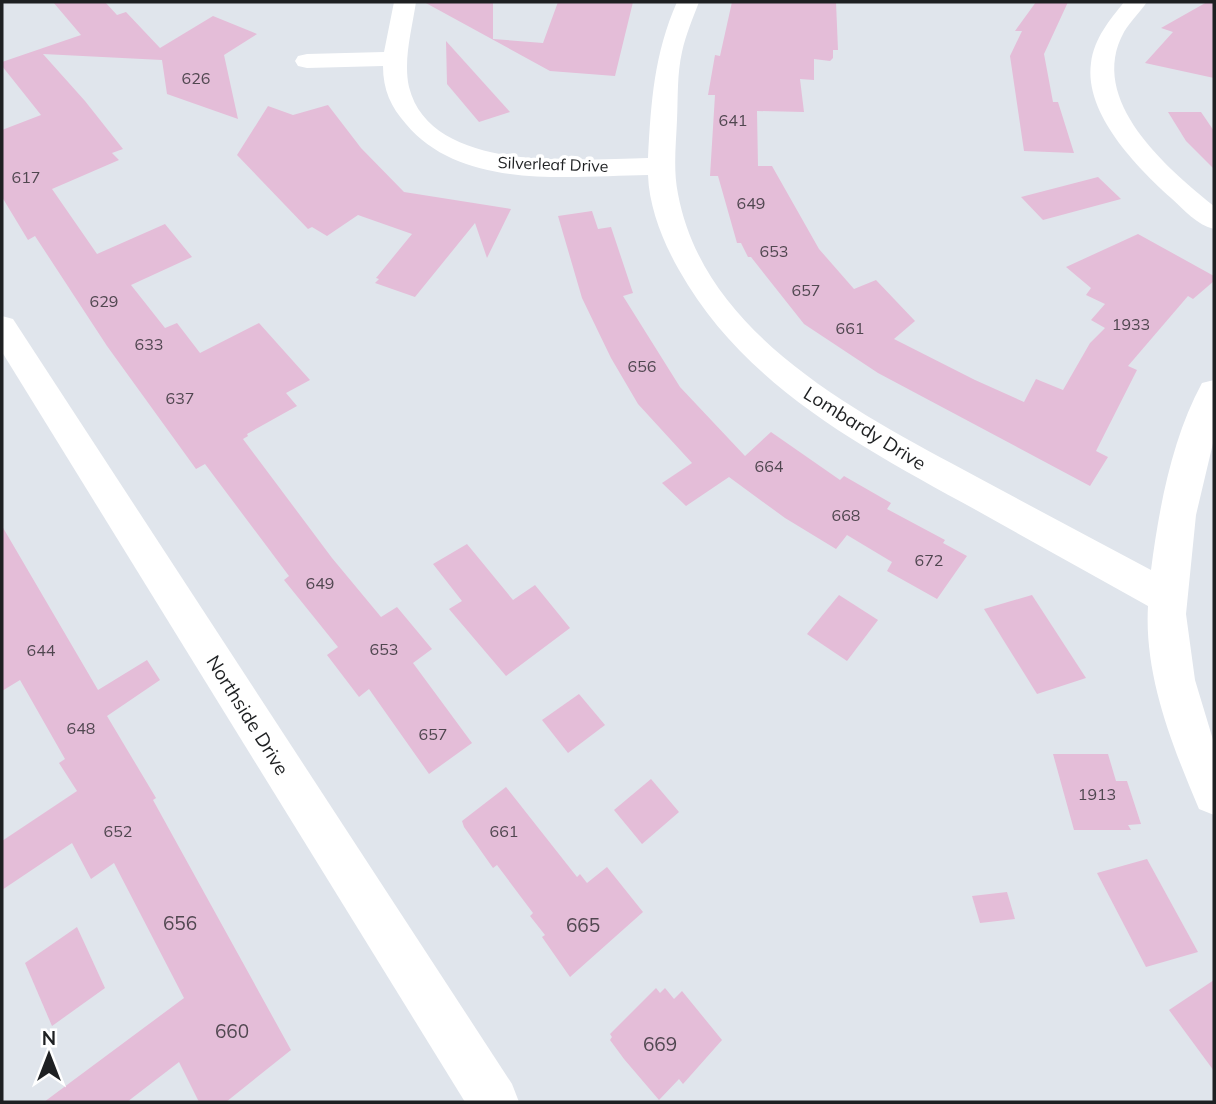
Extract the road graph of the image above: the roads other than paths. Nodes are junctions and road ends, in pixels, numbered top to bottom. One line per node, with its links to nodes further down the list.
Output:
1 (405, 2): 4 (street, Silverleaf Drive)
2 (688, 2): 6 (street, Lombardy Drive)
3 (1136, 2): 7 (street)
4 (396, 59): 5 (street); 6 (street, Silverleaf Drive)
5 (307, 61)
6 (661, 166): 10 (street, Lombardy Drive)
7 (1214, 220)
8 (2, 327): 12 (street, Northside Drive)
9 (1214, 392): 10 (street)
10 (1167, 597): 11 (street)
11 (1214, 794)
12 (494, 1102)

